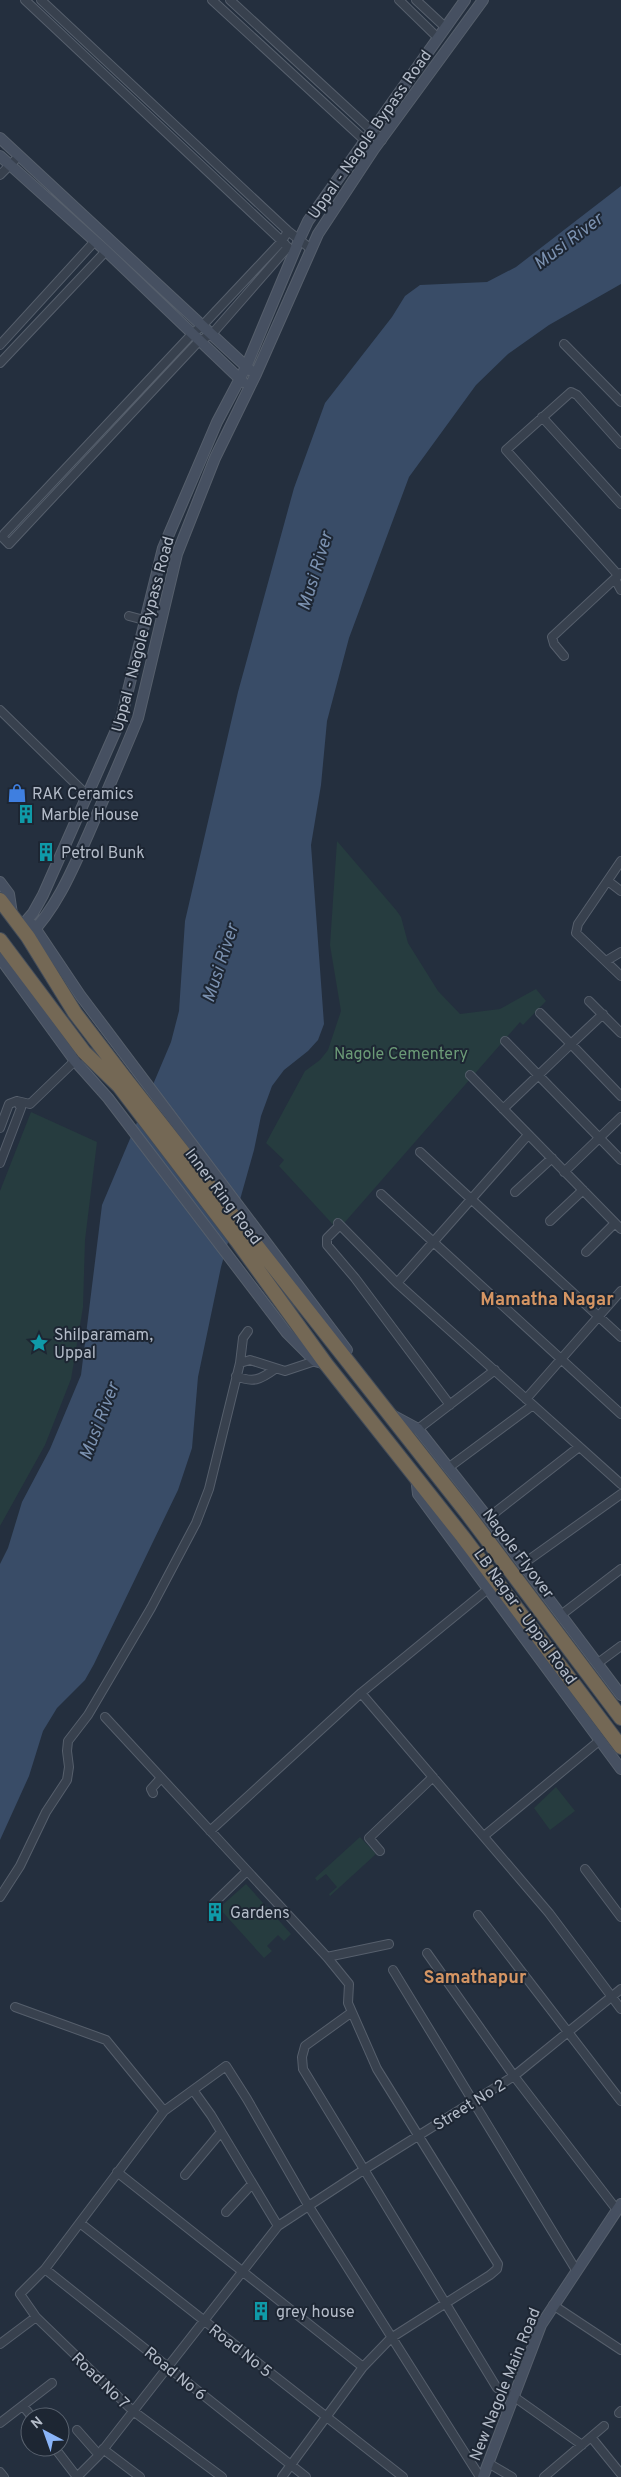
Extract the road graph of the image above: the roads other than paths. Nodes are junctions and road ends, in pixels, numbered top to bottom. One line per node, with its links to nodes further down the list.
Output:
1 (25, 0): 20 (street)
2 (41, 0): 21 (street)
3 (212, 0): 14 (street)
4 (230, 0): 11 (street)
5 (399, 0): 10 (street)
6 (416, 0): 9 (street)
7 (465, 0): 9 (street, Uppal - Nagole Bypass Road)
8 (482, 0): 13 (street, Uppal - Nagole Bypass Road)
9 (445, 27): 10 (street, Uppal - Nagole Bypass Road)
10 (437, 37): 11 (street, Uppal - Nagole Bypass Road)
11 (371, 131): 13 (street); 14 (street, Uppal - Nagole Bypass Road)
12 (0, 138): 16 (street)
13 (382, 140): 15 (street, Uppal - Nagole Bypass Road)
14 (364, 141): 15 (street); 23 (street, Uppal - Nagole Bypass Road)
15 (374, 149): 26 (street, Uppal - Nagole Bypass Road)
16 (19, 156): 18 (street); 28 (street)
17 (0, 157): 18 (street)
18 (10, 165): 19 (street); 24 (street)
19 (0, 176)
20 (260, 220): 21 (street); 25 (street)
21 (280, 224): 22 (street)
22 (288, 231): 23 (street); 25 (street)
23 (300, 238): 25 (street, Uppal - Nagole Bypass Road); 26 (street)
24 (95, 241): 27 (street); 32 (street)
25 (288, 246): 28 (street); 29 (street); 34 (street, Uppal - Nagole Bypass Road)
26 (311, 249): 35 (street, Uppal - Nagole Bypass Road)
27 (106, 251): 30 (street); 33 (street)
28 (202, 326): 29 (street); 30 (street)
29 (212, 334): 30 (street); 34 (street)
30 (196, 337): 30 (street); 36 (street)
31 (564, 344): 38 (street)
32 (0, 345)
33 (0, 363)
34 (246, 367): 35 (street); 36 (street, Uppal - Nagole Bypass Road)
35 (256, 374): 37 (street, Uppal - Nagole Bypass Road)
36 (240, 379): 37 (street); 45 (street, Uppal - Nagole Bypass Road)
37 (249, 388): 55 (street, Uppal - Nagole Bypass Road)
38 (621, 402)
39 (542, 417): 40 (street); 41 (street); 42 (street)
40 (621, 444)
41 (621, 504)
42 (619, 577): 43 (street); 46 (street)
43 (621, 590)
44 (129, 616): 45 (street)
45 (144, 620): 48 (street, Uppal - Nagole Bypass Road)
46 (564, 656)
47 (0, 710): 48 (street)
48 (88, 796): 55 (street, Uppal - Nagole Bypass Road)
49 (621, 861): 50 (street)
50 (608, 881): 52 (street); 59 (street)
51 (0, 882): 54 (street)
52 (621, 891)
53 (0, 900): 54 (highway, Inner Ring Road)
54 (12, 915): 55 (highway, Inner Ring Road)
55 (28, 928): 89 (highway, Inner Ring Road); 103 (street)
56 (0, 940): 67 (highway, Inner Ring Road)
57 (621, 952): 59 (street)
58 (0, 958): 67 (street)
59 (606, 961): 60 (street)
60 (621, 976)
61 (589, 1001): 63 (street)
62 (540, 1013): 66 (street)
63 (603, 1014): 64 (street); 66 (street)
64 (621, 1033)
65 (505, 1041): 68 (street)
66 (571, 1044): 68 (street); 70 (street)
67 (80, 1057): 71 (street); 89 (highway, Inner Ring Road); 99 (street)
68 (539, 1074): 72 (street); 76 (street)
69 (470, 1075): 72 (street)
70 (621, 1096)
71 (16, 1101): 74 (street); 80 (street)
72 (503, 1109): 75 (street)
73 (621, 1117): 76 (street)
74 (0, 1128)
75 (528, 1134): 78 (street); 85 (street)
76 (599, 1138): 79 (street); 81 (street)
77 (420, 1152): 85 (street)
78 (552, 1158): 81 (street); 83 (street)
79 (621, 1160)
80 (0, 1163)
81 (564, 1172): 82 (street)
82 (583, 1190): 86 (street); 87 (street)
83 (516, 1192)
84 (381, 1194): 90 (street)
85 (471, 1198): 90 (street); 94 (street)
86 (550, 1221)
87 (615, 1223): 88 (street); 91 (street)
88 (621, 1229)
89 (241, 1235): 99 (highway, Inner Ring Road); 103 (highway, Inner Ring Road)
90 (433, 1241): 92 (street); 97 (street)
91 (586, 1252)
92 (397, 1283): 101 (street); 105 (street)
93 (621, 1291): 94 (street)
94 (598, 1316): 96 (street); 97 (street)
95 (248, 1331): 98 (street)
96 (621, 1337)
97 (561, 1358): 104 (street); 108 (street)
98 (240, 1363): 100 (street); 102 (street)
99 (320, 1363): 100 (street); 112 (highway, Inner Ring Road)
100 (275, 1369): 102 (street)
101 (495, 1370): 104 (street); 105 (street)
102 (236, 1376): 137 (street)
103 (372, 1393): 107 (highway, Inner Ring Road)
104 (526, 1399): 106 (street)
105 (450, 1405): 109 (street)
106 (533, 1406): 110 (street); 111 (street)
107 (387, 1412): 109 (street, LB Nagar - Uppal Road); 125 (highway, Nagole Flyover)
108 (621, 1414)
109 (418, 1428): 111 (street, LB Nagar - Uppal Road)
110 (579, 1447): 113 (street); 115 (street)
111 (448, 1468): 115 (street, LB Nagar - Uppal Road)
112 (416, 1477): 118 (street, LB Nagar - Uppal Road); 127 (highway)
113 (621, 1484)
114 (621, 1494): 116 (street)
115 (488, 1518): 116 (street, LB Nagar - Uppal Road)
116 (523, 1564): 119 (street, LB Nagar - Uppal Road)
117 (621, 1569): 119 (street)
118 (488, 1589): 122 (street); 126 (street, LB Nagar - Uppal Road)
119 (561, 1615): 121 (street, LB Nagar - Uppal Road)
120 (621, 1646): 121 (street)
121 (598, 1663): 123 (street, LB Nagar - Uppal Road)
122 (361, 1693): 129 (street); 132 (street)
123 (621, 1695)
124 (105, 1716): 130 (street)
125 (621, 1718)
126 (599, 1741): 128 (street, LB Nagar - Uppal Road); 133 (street)
127 (621, 1747)
128 (621, 1769)
129 (433, 1777): 133 (street); 134 (street)
130 (161, 1778): 131 (street); 132 (street)
131 (153, 1793)
132 (210, 1831): 136 (street)
133 (484, 1836): 146 (street)
134 (380, 1851)
135 (585, 1869): 140 (street)
136 (247, 1871): 138 (street); 143 (street)
137 (0, 1897)
138 (214, 1903)
139 (478, 1915): 150 (street)
140 (621, 1917)
141 (389, 1944): 143 (street)
142 (427, 1954): 151 (street)
143 (327, 1957): 149 (street)
144 (393, 1970): 154 (street)
145 (621, 1990): 146 (street, Street No 2)
146 (612, 1996): 148 (street); 150 (street, Street No 2)
147 (15, 2007): 155 (street)
148 (621, 2009)
149 (352, 2012): 157 (street); 158 (street)
150 (568, 2032): 151 (street, Street No 2); 153 (street)
151 (514, 2076): 154 (street, Street No 2); 163 (street)
152 (192, 2090): 155 (street); 156 (street); 162 (street)
153 (621, 2101)
154 (473, 2102): 157 (street, Street No 2); 168 (street)
155 (164, 2111): 159 (street)
156 (221, 2132): 160 (street); 161 (street)
157 (419, 2135): 158 (street, Street No 2); 170 (street)
158 (365, 2169): 162 (street, Street No 2); 170 (street)
159 (117, 2172): 165 (street); 169 (street)
160 (185, 2175)
161 (252, 2184): 164 (street); 166 (street)
162 (308, 2205): 166 (street, Street No 2); 174 (street)
163 (619, 2207): 168 (street, New Nagole Main Road)
164 (226, 2212)
165 (80, 2223): 167 (street); 173 (street, Road No 5)
166 (278, 2226): 169 (street, Street No 2)
167 (45, 2269): 172 (street, Road No 7); 177 (street, Road No 6)
168 (576, 2270): 171 (street, New Nagole Main Road)
169 (242, 2272): 173 (street, Street No 2); 178 (street)
170 (447, 2303): 174 (street); 180 (street)
171 (553, 2305): 176 (street); 180 (street, New Nagole Main Road)
172 (36, 2317): 175 (street); 182 (street, Road No 7)
173 (204, 2320): 177 (street, Street No 2); 183 (street, Road No 5)
174 (391, 2338): 178 (street); 203 (street)
175 (0, 2344)
176 (621, 2350)
177 (168, 2366): 182 (street, Street No 2); 192 (street, Road No 6)
178 (363, 2367): 183 (street)
179 (52, 2383): 181 (street)
180 (513, 2396): 188 (street); 191 (street, New Nagole Main Road)
181 (23, 2406): 184 (street)
182 (132, 2411): 189 (street, Street No 2); 199 (street, Road No 7)
183 (326, 2417): 192 (street); 202 (street, Road No 5)
184 (0, 2423)
185 (604, 2426): 187 (street)
186 (77, 2430): 189 (street)
187 (591, 2437): 188 (street); 194 (street)
188 (582, 2445): 195 (street)
189 (101, 2452): 197 (street, Street No 2); 198 (street)
190 (62, 2457): 197 (street)
191 (488, 2463): 203 (street, New Nagole Main Road); 204 (street)
192 (292, 2465): 200 (street); 201 (street, Road No 6)
193 (0, 2472): 196 (street)
194 (621, 2474)
195 (549, 2476)
196 (4, 2477)
197 (77, 2477)
198 (140, 2477)
199 (222, 2477)
200 (282, 2477)
201 (306, 2477)
202 (403, 2477)
203 (481, 2477)
204 (512, 2477)

